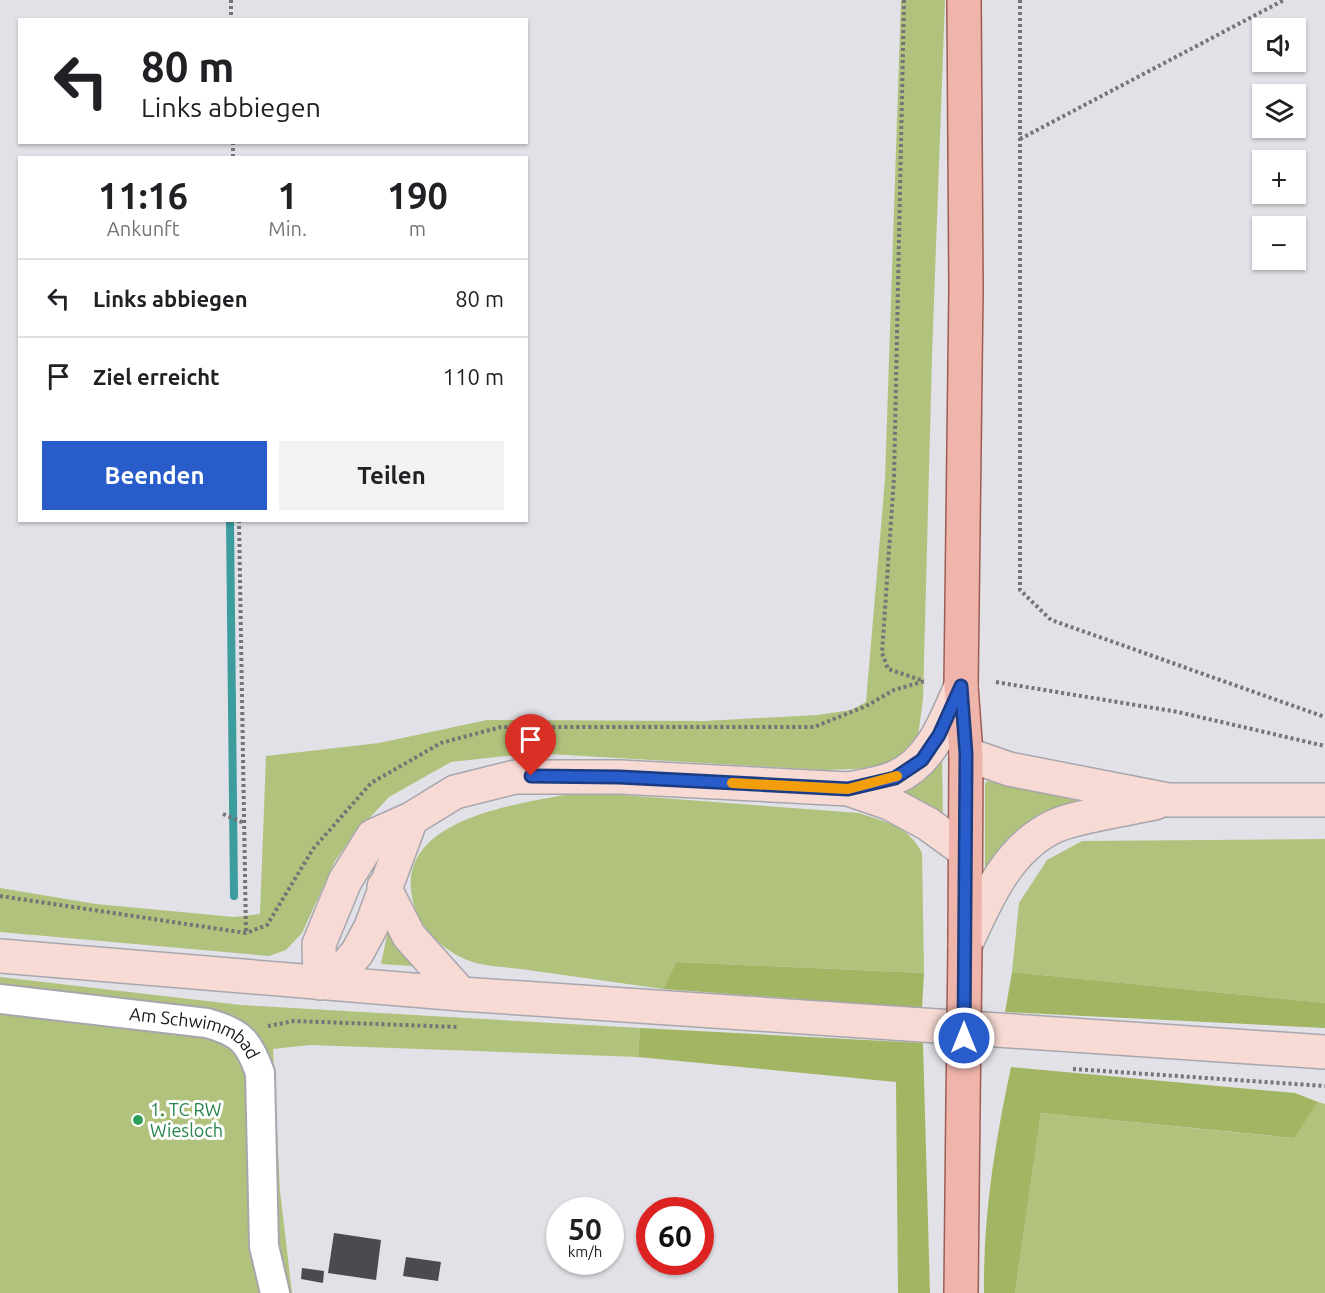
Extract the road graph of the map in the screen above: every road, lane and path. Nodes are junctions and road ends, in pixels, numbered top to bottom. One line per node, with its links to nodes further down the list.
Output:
1 (231, 0): 6 (path)
2 (904, 0): 9 (path)
3 (964, 0): 11 (main road)
4 (1020, 0): 7 (path)
5 (1284, 0): 7 (path)
6 (231, 18)
7 (1020, 139): 12 (path)
8 (239, 522): 20 (path)
9 (925, 681)
10 (996, 682): 13 (path)
11 (961, 686): 14 (main road); 15 (main road)
12 (1325, 717)
13 (1325, 746)
14 (966, 754): 16 (main road); 21 (main road)
15 (848, 789): 19 (main road); 21 (main road)
16 (1168, 800): 17 (main road); 24 (main road)
17 (1325, 800)
18 (223, 814): 20 (path)
19 (411, 819): 22 (main road); 26 (main road)
20 (244, 823): 23 (path)
21 (965, 851): 24 (main road)
22 (384, 887): 26 (main road); 27 (main road)
23 (246, 933)
24 (965, 946): 31 (main road, bridge)
25 (0, 956): 26 (main road)
26 (320, 983): 27 (main road)
27 (461, 994): 29 (main road)
28 (0, 999): 30 (street, Am Schwimmbad)
29 (1325, 1052)
30 (275, 1293)
31 (960, 1293)

